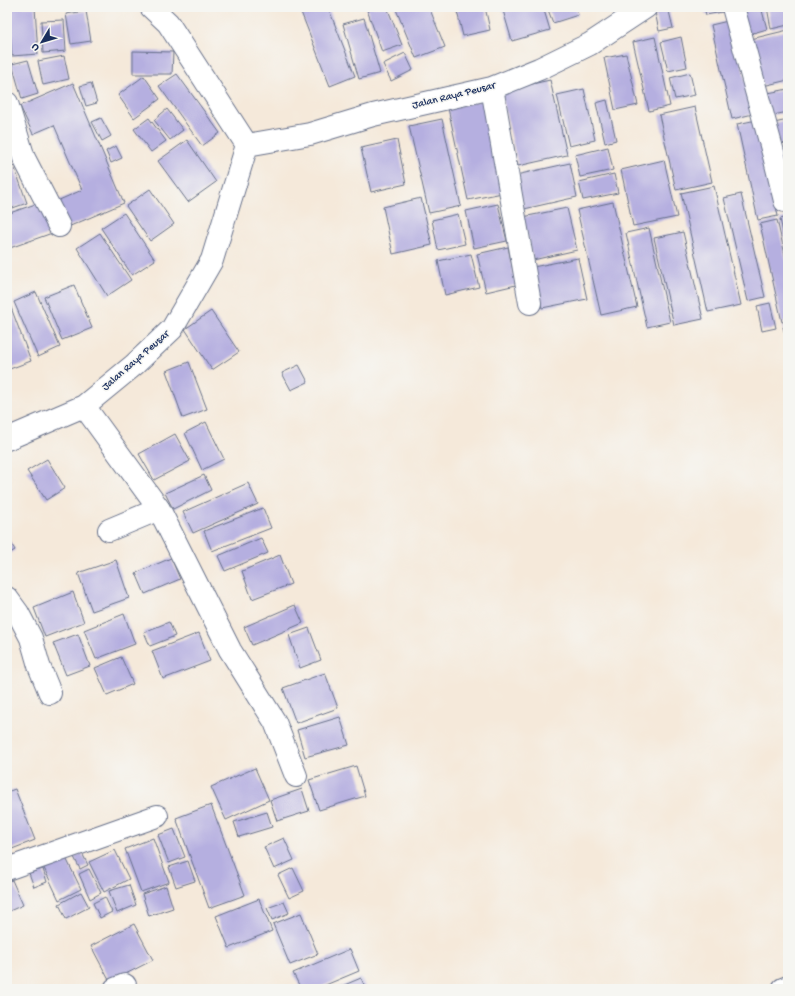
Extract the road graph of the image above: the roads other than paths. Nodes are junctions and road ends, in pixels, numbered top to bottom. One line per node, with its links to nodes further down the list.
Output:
1 (151, 7): 7 (street)
2 (646, 7): 4 (street, Jalan Raya Peusar)
3 (733, 7): 8 (street)
4 (625, 14): 5 (street, Jalan Raya Peusar)
5 (492, 88): 7 (street, Jalan Raya Peusar); 10 (street)
6 (7, 103): 9 (street)
7 (247, 145): 11 (street, Jalan Raya Peusar)
8 (785, 202)
9 (59, 226)
10 (530, 303)
11 (84, 406): 12 (street, Jalan Raya Peusar); 13 (street)
12 (7, 439)
13 (159, 509): 14 (street); 17 (street)
14 (109, 530)
15 (7, 598): 16 (street)
16 (50, 693)
17 (296, 776)
18 (157, 816): 19 (street)
19 (7, 869)
20 (788, 987): 21 (street)
21 (783, 989)

